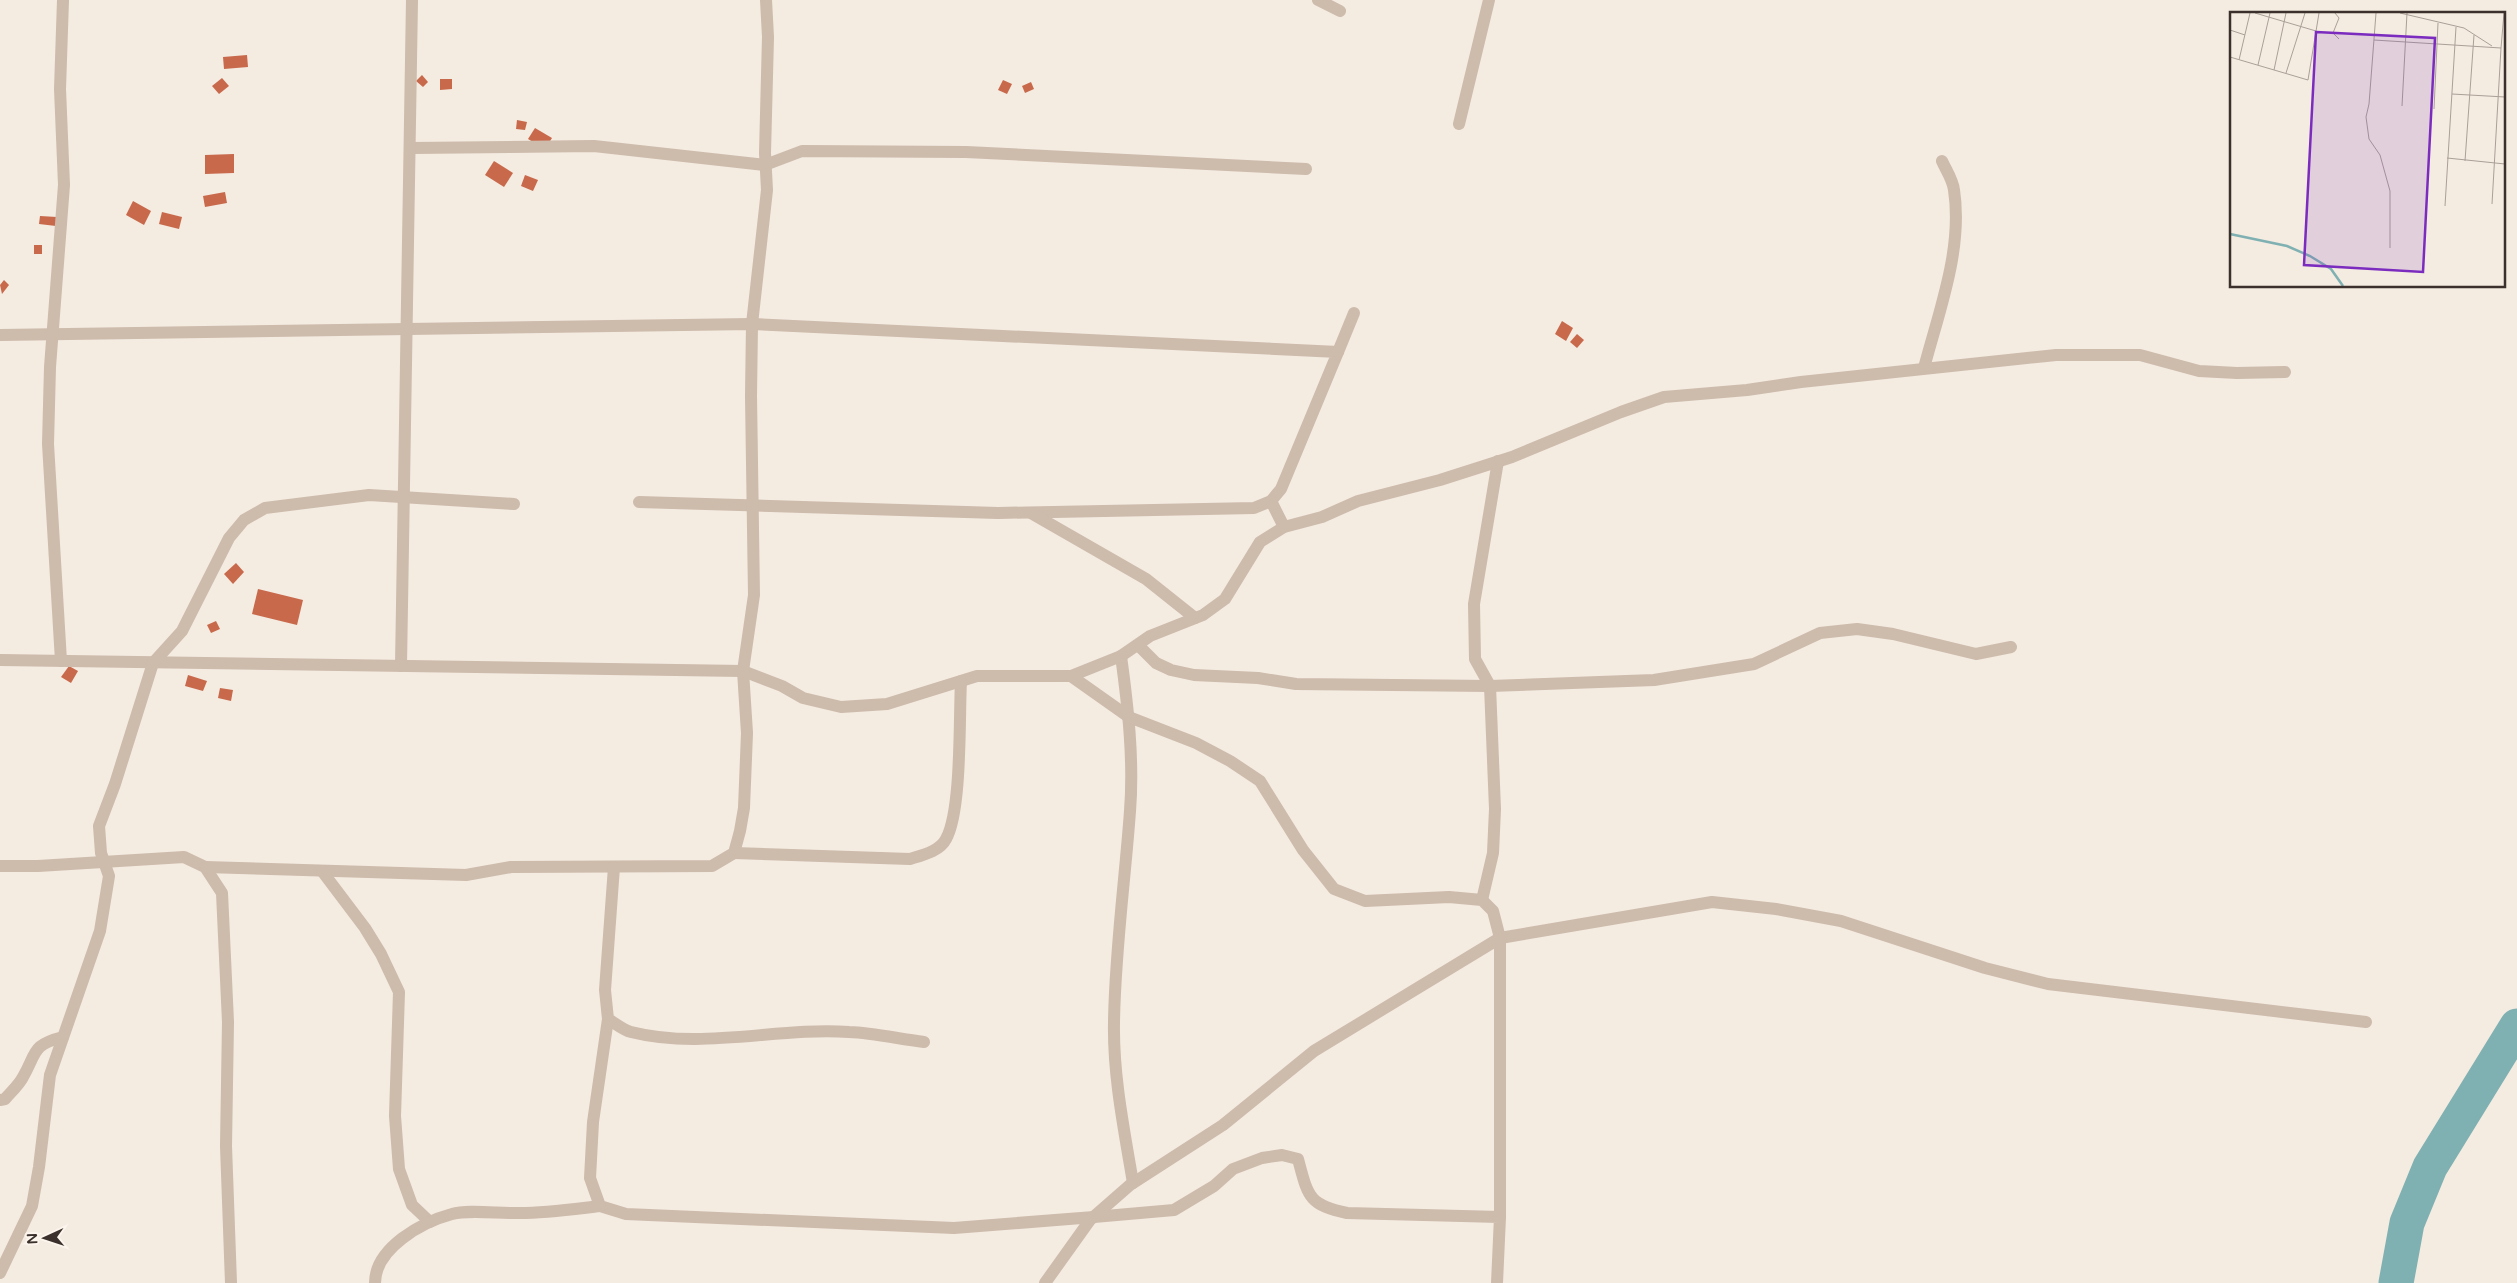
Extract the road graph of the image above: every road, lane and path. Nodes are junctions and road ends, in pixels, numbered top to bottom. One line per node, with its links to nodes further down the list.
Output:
1 (63, 0): 15 (street)
2 (412, 0): 8 (street)
3 (766, 0): 10 (street)
4 (1318, 0): 6 (street)
5 (1489, 0): 7 (street)
6 (1340, 11)
7 (1459, 124)
8 (411, 148): 10 (street); 14 (street)
9 (1942, 161): 18 (street)
10 (765, 165): 11 (street); 13 (street)
11 (1306, 169)
12 (1354, 313): 17 (street)
13 (752, 324): 14 (street); 17 (street); 25 (street)
14 (408, 328): 15 (street); 21 (street)
15 (53, 334): 16 (street); 33 (street)
16 (0, 335)
17 (1338, 352): 22 (street)
18 (1924, 368): 19 (street); 20 (street)
19 (2284, 372)
20 (1498, 461): 27 (street); 39 (street)
21 (405, 498): 24 (street); 34 (street); 35 (street)
22 (1271, 501): 26 (street); 27 (street)
23 (639, 502): 25 (street)
24 (514, 504)
25 (753, 505): 26 (street); 36 (street)
26 (1030, 513): 28 (street)
27 (1284, 527): 28 (street)
28 (1195, 618): 29 (street)
29 (1138, 645): 31 (street); 39 (street)
30 (2011, 647): 39 (street)
31 (1122, 656): 37 (street); 40 (street)
32 (0, 660): 33 (street)
33 (61, 661): 34 (street)
34 (153, 663): 35 (street); 42 (street)
35 (402, 666): 36 (street)
36 (743, 671): 38 (street); 41 (street)
37 (1071, 676): 38 (street); 40 (street)
38 (961, 682): 41 (street)
39 (1490, 686): 47 (street)
40 (1129, 717): 47 (street); 54 (street)
41 (734, 853): 45 (street)
42 (104, 862): 43 (street); 44 (street); 51 (street)
43 (0, 866)
44 (205, 867): 46 (street); 60 (street)
45 (614, 867): 46 (street); 49 (street)
46 (322, 871): 58 (street)
47 (1482, 900): 48 (street)
48 (1500, 938): 50 (street); 54 (street); 57 (street)
49 (608, 1019): 52 (street); 55 (street)
50 (2366, 1022)
51 (63, 1037): 53 (street); 59 (street)
52 (924, 1042)
53 (0, 1100)
54 (1133, 1183): 56 (street)
55 (600, 1206): 56 (street); 58 (street)
56 (1094, 1217): 57 (street); 62 (street)
57 (1500, 1217): 63 (street)
58 (430, 1222): 61 (street)
59 (0, 1273)
60 (231, 1283)
61 (375, 1283)
62 (1044, 1283)
63 (1497, 1283)

